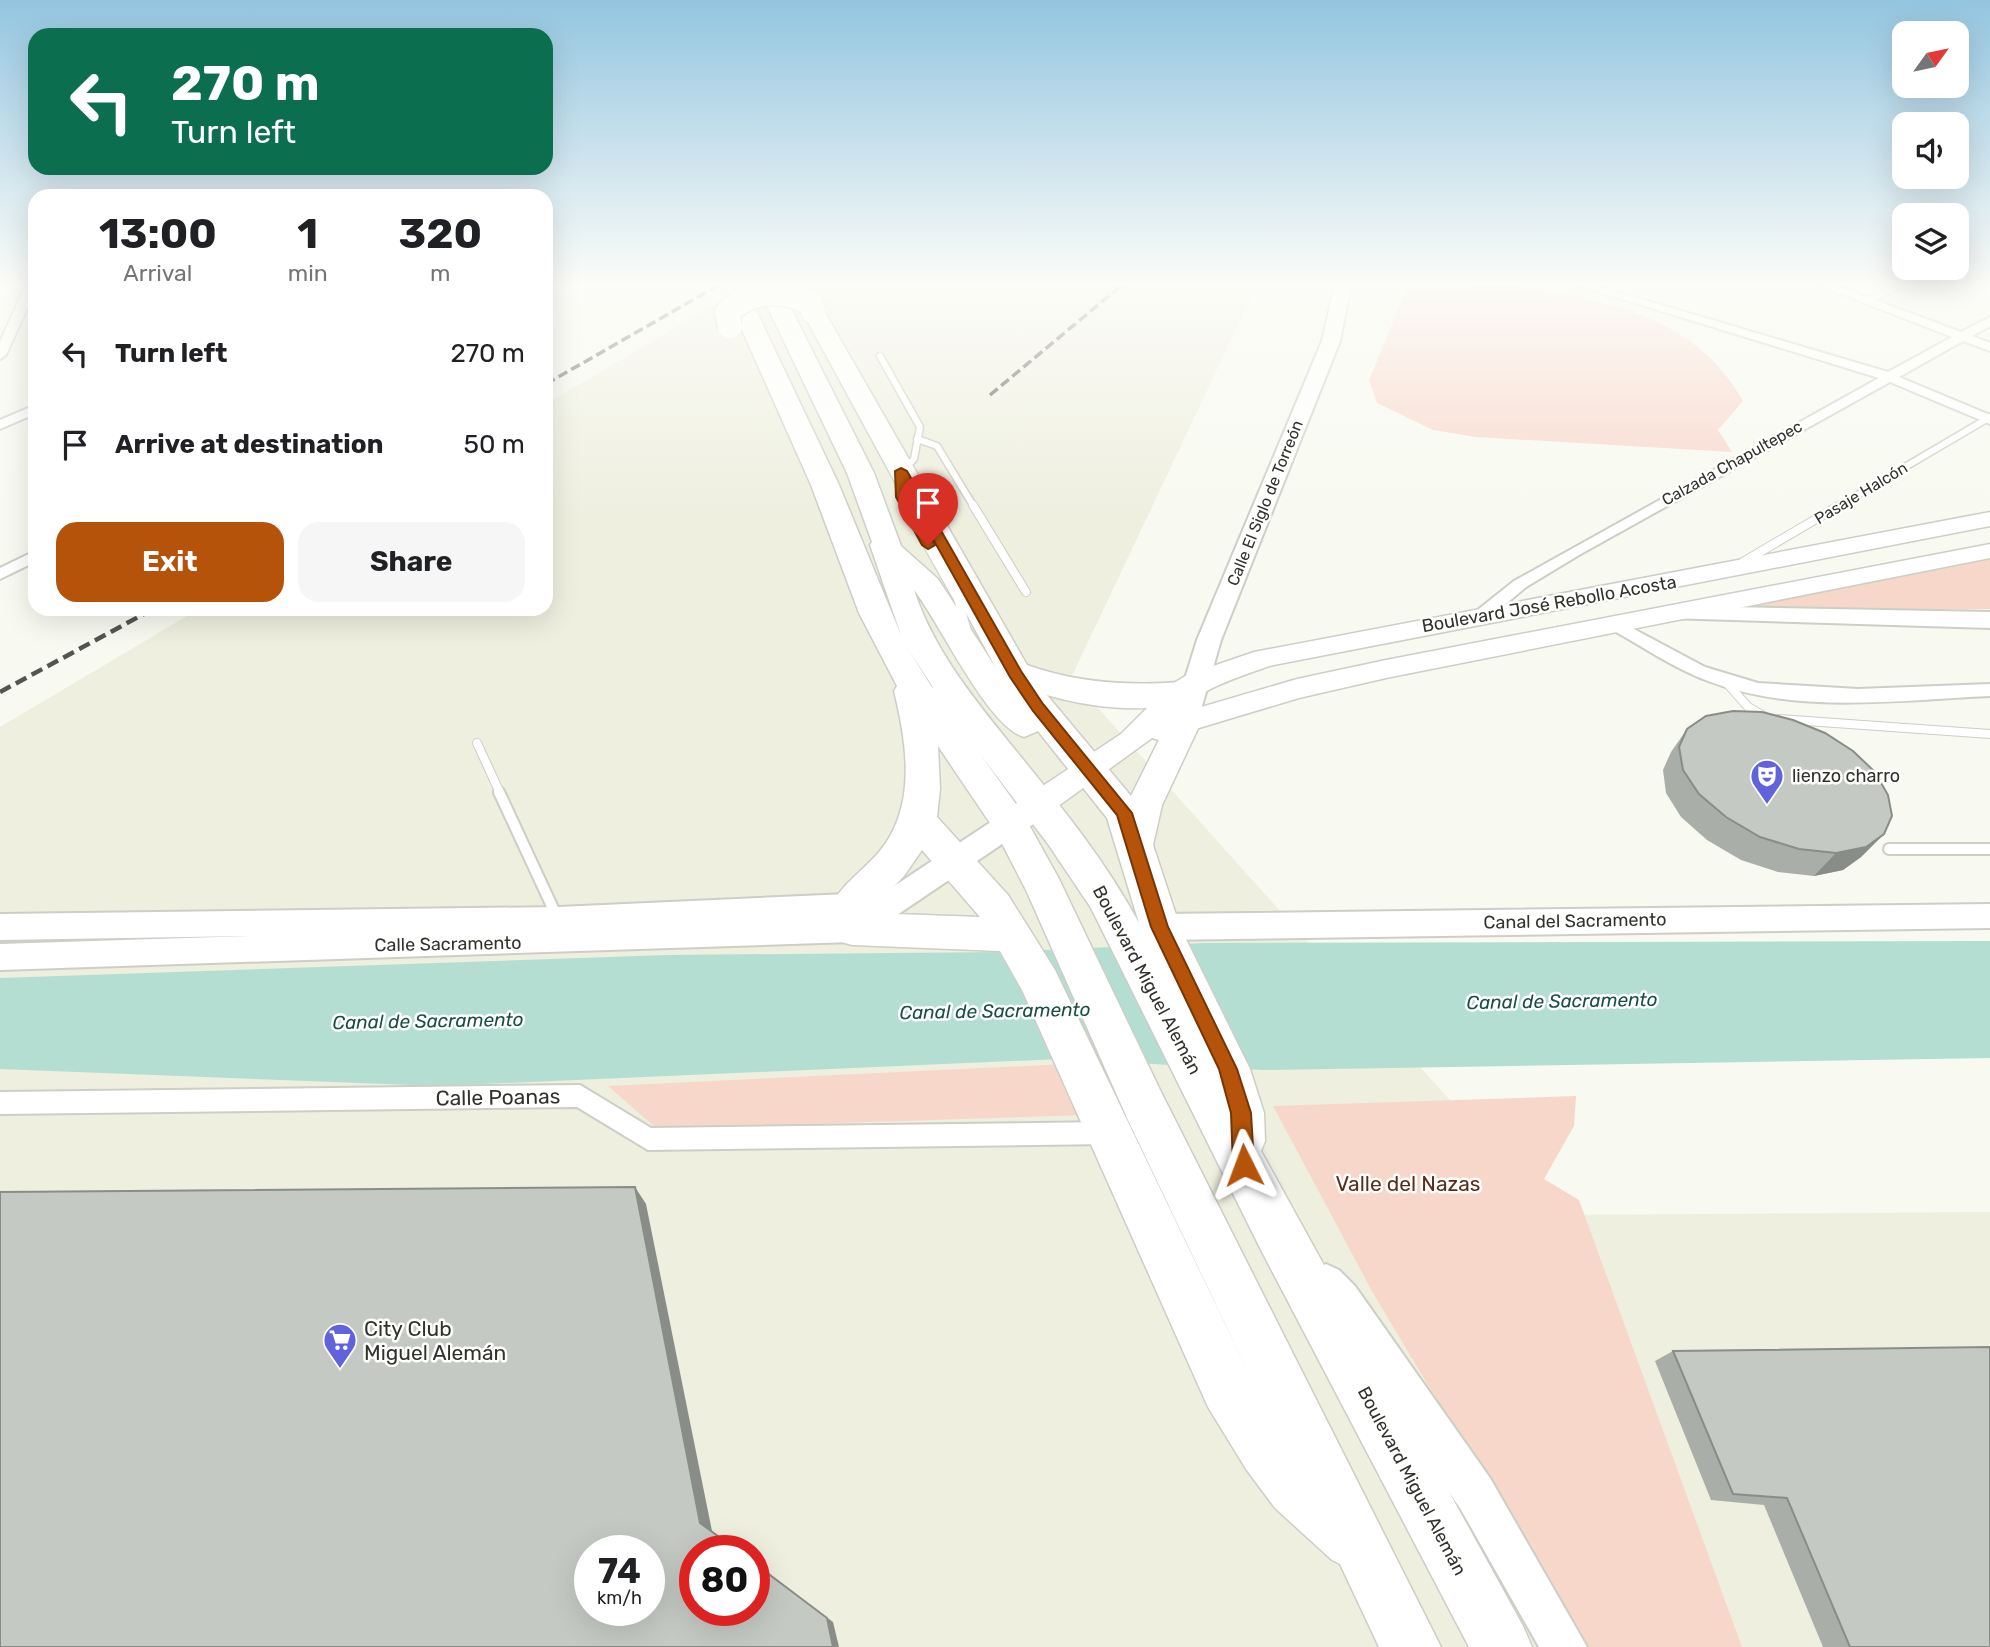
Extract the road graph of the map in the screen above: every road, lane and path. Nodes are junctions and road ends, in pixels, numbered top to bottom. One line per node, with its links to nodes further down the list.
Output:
1 (746, 362): 21 (highway, bridge)
2 (768, 362): 15 (highway, Boulevard Miguel Alemán)
3 (805, 362): 14 (highway, Boulevard Miguel Alemán)
4 (841, 362): 16 (highway, bridge)
5 (883, 362): 13 (lane)
6 (1322, 362): 36 (street, Calle El Siglo de Torreón)
7 (1833, 362): 9 (street)
8 (1913, 362): 9 (street, Calzada Chapultepec)
9 (1886, 376): 11 (street); 26 (street, Calzada Chapultepec)
10 (28, 412): 12 (street)
11 (1989, 418): 22 (lane, Pasaje Halcón)
12 (0, 425)
13 (918, 439): 16 (lane); 24 (lane)
14 (844, 442): 16 (highway); 18 (highway, Boulevard Miguel Alemán)
15 (814, 462): 18 (highway); 21 (highway, Boulevard Miguel Alemán)
16 (901, 471): 30 (lane); 33 (highway)
17 (1990, 519): 22 (main road, Boulevard José Rebollo Acosta)
18 (888, 550): 30 (highway); 40 (highway, Boulevard Miguel Alemán)
19 (1990, 551): 25 (main road, Boulevard José Rebollo Acosta)
20 (28, 560): 23 (street)
21 (852, 561): 32 (highway, Boulevard Miguel Alemán)
22 (1733, 569): 26 (main road, Boulevard José Rebollo Acosta)
23 (0, 574)
24 (1026, 592)
25 (1675, 613): 27 (street); 28 (main road, Boulevard José Rebollo Acosta)
26 (1481, 616): 29 (main road, Boulevard José Rebollo Acosta)
27 (1990, 620)
28 (1615, 624): 31 (main road, Boulevard José Rebollo Acosta); 34 (street)
29 (1357, 639): 31 (main road); 36 (main road, Boulevard José Rebollo Acosta)
30 (970, 655): 39 (highway)
31 (1387, 669): 36 (main road, Boulevard José Rebollo Acosta)
32 (905, 673): 40 (highway, Boulevard Miguel Alemán); 41 (highway)
33 (1015, 673): 36 (highway); 39 (highway)
34 (1726, 682): 35 (street); 37 (lane)
35 (1990, 690)
36 (1187, 698): 39 (main road, Boulevard José Rebollo Acosta); 42 (highway)
37 (1990, 734)
38 (477, 743): 50 (lane)
39 (1081, 776): 40 (main road, Boulevard José Rebollo Acosta); 42 (highway)
40 (1026, 813): 45 (street, Calle Sacramento); 53 (highway, Boulevard Miguel Alemán); 55 (highway, Boulevard Miguel Alemán)
41 (918, 820): 45 (highway); 47 (highway)
42 (1135, 843): 49 (highway)
43 (1889, 849): 44 (lane)
44 (1990, 849)
45 (956, 861): 47 (street, Calle Sacramento); 51 (highway)
46 (1990, 916): 49 (street, Canal del Sacramento)
47 (852, 917): 50 (street, Calle Sacramento); 51 (highway)
48 (0, 927): 50 (street, Calle Sacramento)
49 (1160, 927): 53 (highway)
50 (555, 930): 52 (street, Calle Sacramento)
51 (1013, 935): 55 (highway)
52 (0, 957)
53 (1162, 972): 56 (highway, Boulevard Miguel Alemán)
54 (0, 1102): 55 (street, Calle Poanas)
55 (1127, 1119): 57 (highway, Boulevard Miguel Alemán)
56 (1278, 1233): 58 (highway, Boulevard Miguel Alemán); 59 (street)
57 (1411, 1647)
58 (1502, 1647)
59 (1564, 1647)

